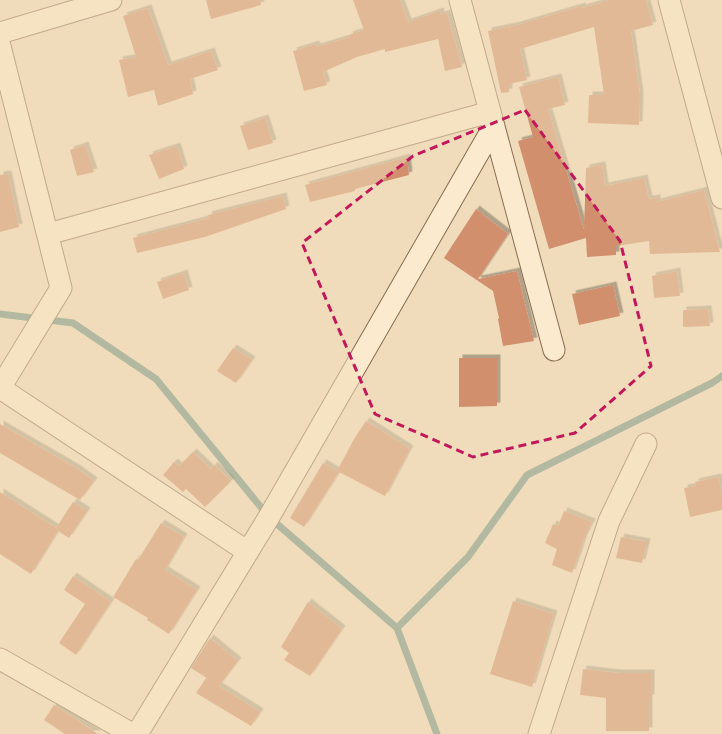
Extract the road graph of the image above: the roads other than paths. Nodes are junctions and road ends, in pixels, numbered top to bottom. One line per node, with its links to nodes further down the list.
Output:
1 (112, 0): 4 (street)
2 (460, 0): 6 (street)
3 (669, 0): 7 (street)
4 (0, 32)
5 (0, 46): 8 (street)
6 (492, 119): 8 (street); 9 (street); 12 (street)
7 (722, 198)
8 (48, 234): 10 (street)
9 (554, 350)
10 (5, 370): 12 (street)
11 (646, 444): 16 (street)
12 (248, 552): 15 (street)
13 (0, 659): 14 (street)
14 (132, 734)
15 (137, 734)
16 (539, 734)

